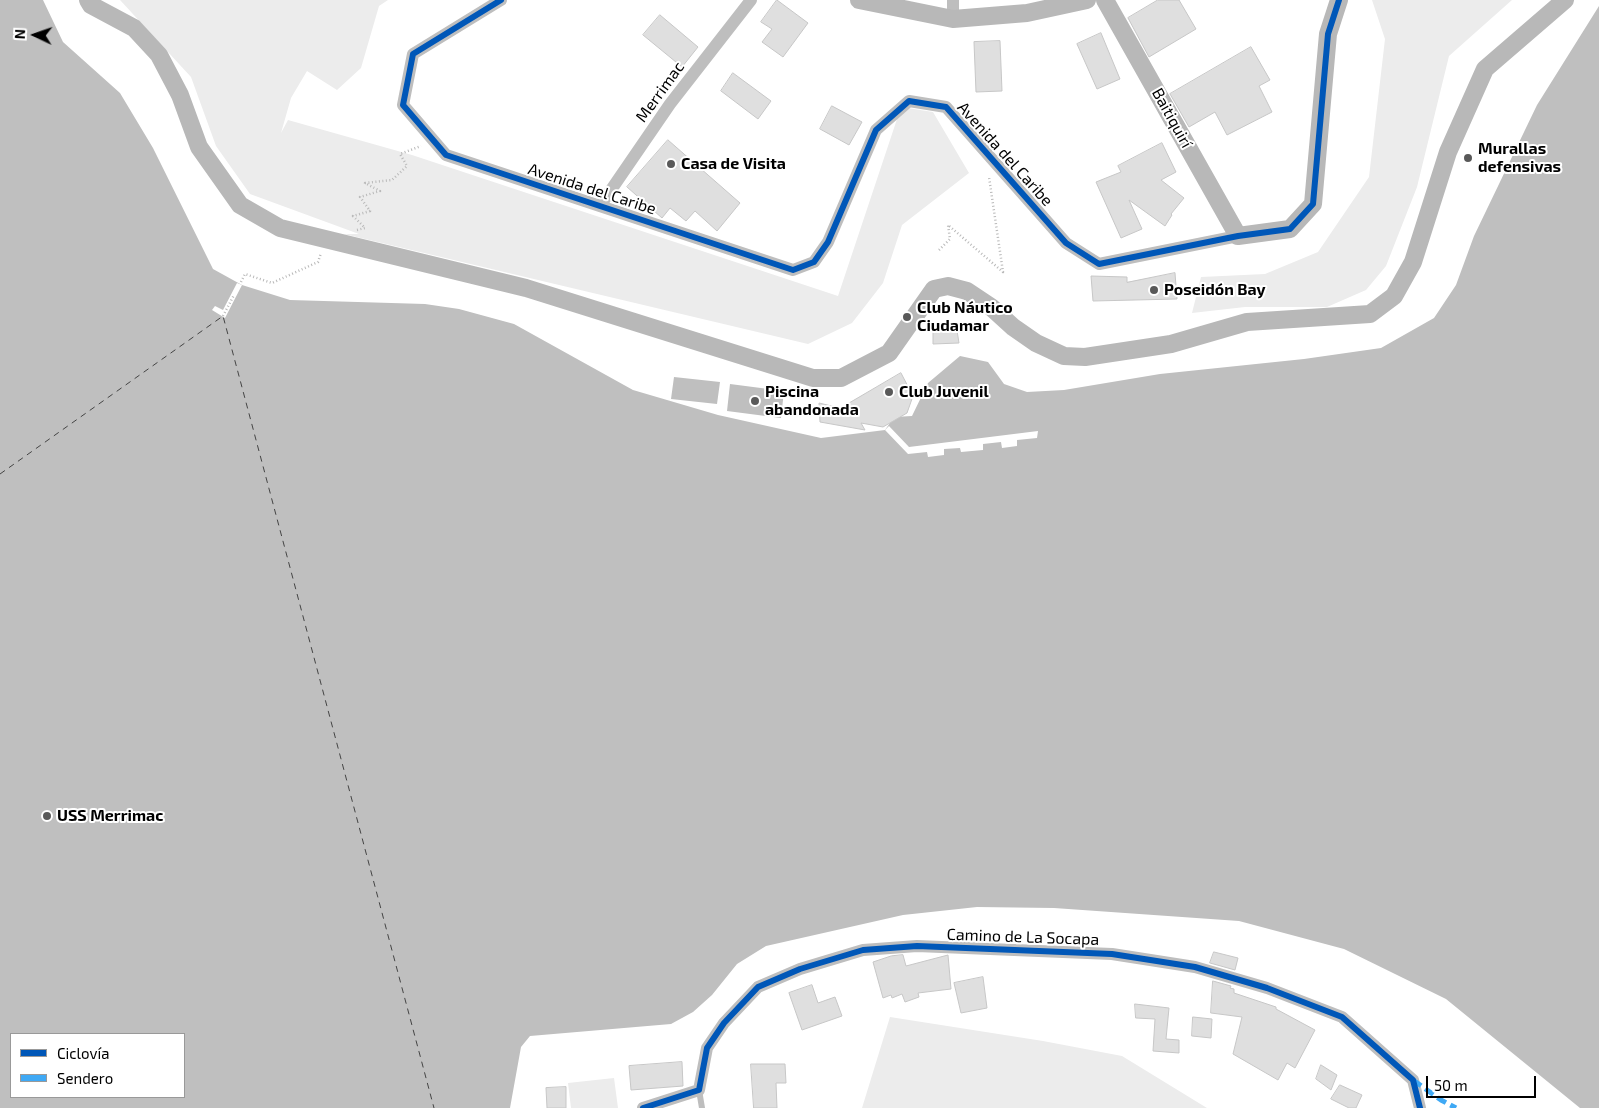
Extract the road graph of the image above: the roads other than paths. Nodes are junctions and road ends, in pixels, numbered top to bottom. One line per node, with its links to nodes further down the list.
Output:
1 (88, 0): 9 (main road)
2 (501, 0): 11 (street, Avenida del Caribe)
3 (751, 0): 11 (street, Merrimac)
4 (859, 0): 10 (main road)
5 (953, 0): 10 (street)
6 (1087, 0): 10 (main road)
7 (1105, 0): 12 (main road, Baitiquirí)
8 (1339, 0): 12 (main road, Avenida del Caribe)
9 (1565, 0)
10 (953, 19)
11 (600, 206): 12 (street, Avenida del Caribe)
12 (1238, 236)
13 (699, 1090): 14 (street); 15 (lane); 16 (street, Camino de La Socapa)
14 (643, 1108)
15 (702, 1108)
16 (1420, 1108)

